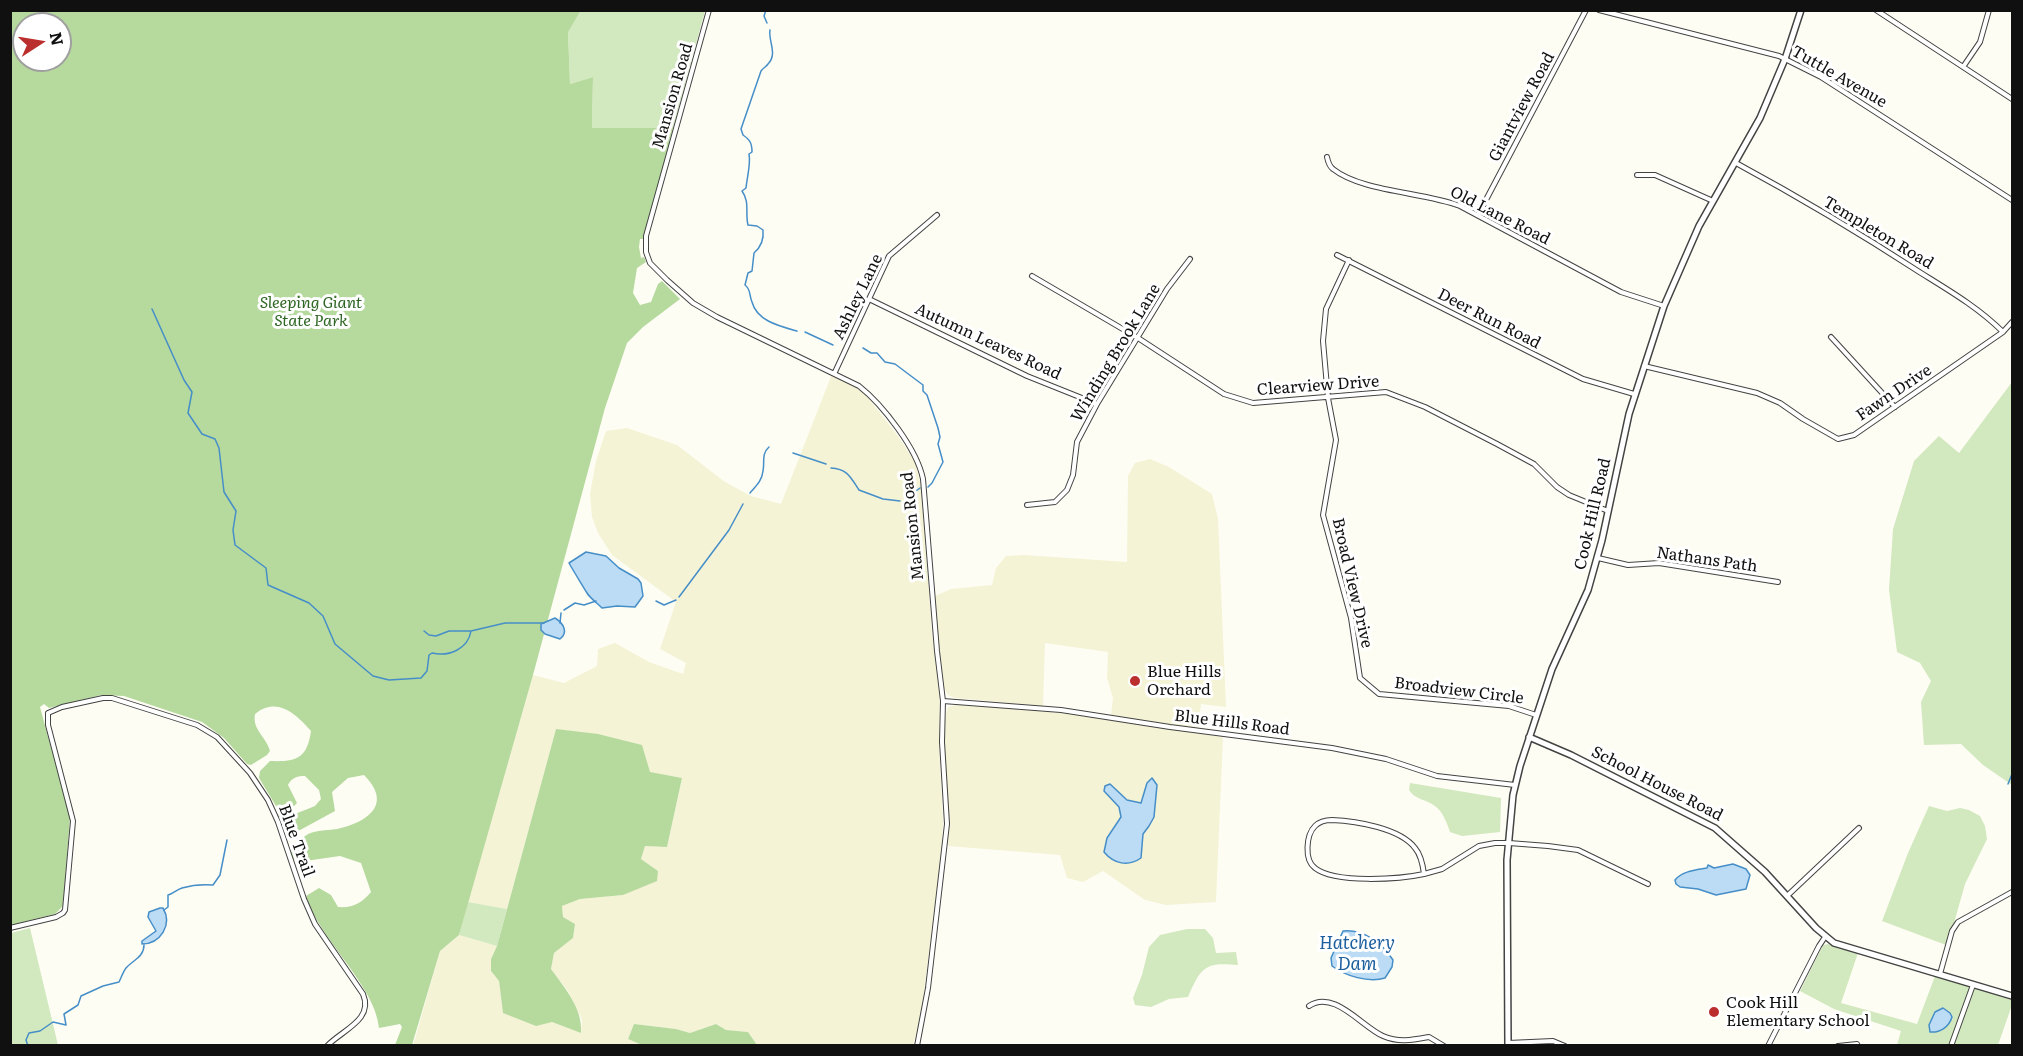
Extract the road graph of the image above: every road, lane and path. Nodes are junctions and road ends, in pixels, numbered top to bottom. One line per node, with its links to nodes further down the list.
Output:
1 (709, 10): 28 (street, Mansion Road)
2 (1586, 10): 16 (street, Giantview Road)
3 (1599, 10): 7 (street, Tuttle Avenue)
4 (1801, 10): 7 (street, Cook Hill Road)
5 (1876, 10): 8 (street)
6 (1989, 10): 8 (street)
7 (1785, 59): 11 (street, Cook Hill Road); 13 (street, Tuttle Avenue)
8 (1963, 67): 9 (street)
9 (2013, 99)
10 (1327, 157): 16 (street, Old Lane Road)
11 (1736, 163): 14 (street, Cook Hill Road); 24 (street, Templeton Road)
12 (1637, 175): 14 (street)
13 (2013, 200)
14 (1713, 201): 22 (street, Cook Hill Road)
15 (937, 215): 21 (street, Ashley Lane)
16 (1478, 215): 22 (street, Old Lane Road)
17 (1337, 255): 19 (street, Deer Run Road)
18 (1190, 260): 26 (street, Winding Brook Lane)
19 (1349, 260): 29 (street, Deer Run Road); 30 (street, Broad View Drive)
20 (1032, 276): 26 (street, Clearview Drive)
21 (869, 299): 28 (street, Ashley Lane); 31 (street, Autumn Leaves Road)
22 (1664, 306): 27 (street, Cook Hill Road)
23 (2013, 322): 24 (street, Fawn Drive)
24 (2003, 332): 32 (street, Fawn Drive)
25 (1831, 337): 32 (street)
26 (1138, 338): 30 (street, Clearview Drive); 31 (street, Winding Brook Lane)
27 (1644, 366): 29 (street, Cook Hill Road); 32 (street, Fawn Drive)
28 (835, 372): 38 (street, Mansion Road)
29 (1634, 394): 34 (street, Cook Hill Road)
30 (1328, 398): 34 (street, Clearview Drive); 37 (street, Broad View Drive)
31 (1097, 404): 33 (street, Winding Brook Lane)
32 (1895, 407)
33 (1027, 505)
34 (1608, 512): 35 (street, Cook Hill Road)
35 (1598, 558): 36 (street, Nathans Path); 39 (street, Cook Hill Road)
36 (1778, 582)
37 (1379, 694): 39 (street, Broadview Circle)
38 (943, 701): 41 (street, Blue Hills Road); 56 (street, Mansion Road)
39 (1536, 715): 40 (street, Cook Hill Road)
40 (1529, 737): 41 (street, Cook Hill Road); 47 (street, School House Road)
41 (1515, 785): 43 (street, Cook Hill Road)
42 (1859, 828): 47 (street)
43 (1509, 843): 44 (street); 45 (street); 54 (street, Cook Hill Road)
44 (1424, 874): 44 (street)
45 (1648, 884)
46 (2013, 892): 50 (street)
47 (1787, 896): 49 (street, School House Road)
48 (10, 928): 55 (street, Blue Trail)
49 (1825, 937): 50 (street, School House Road); 59 (street)
50 (1940, 975): 51 (street, School House Road)
51 (1973, 985): 52 (street, School House Road); 62 (street)
52 (2013, 996)
53 (1309, 1006): 57 (street)
54 (1508, 1044): 58 (street)
55 (327, 1046)
56 (917, 1046)
57 (1444, 1046)
58 (1565, 1046)
59 (1768, 1046)
60 (1838, 1046): 61 (street)
61 (1858, 1046)
62 (1951, 1046)

